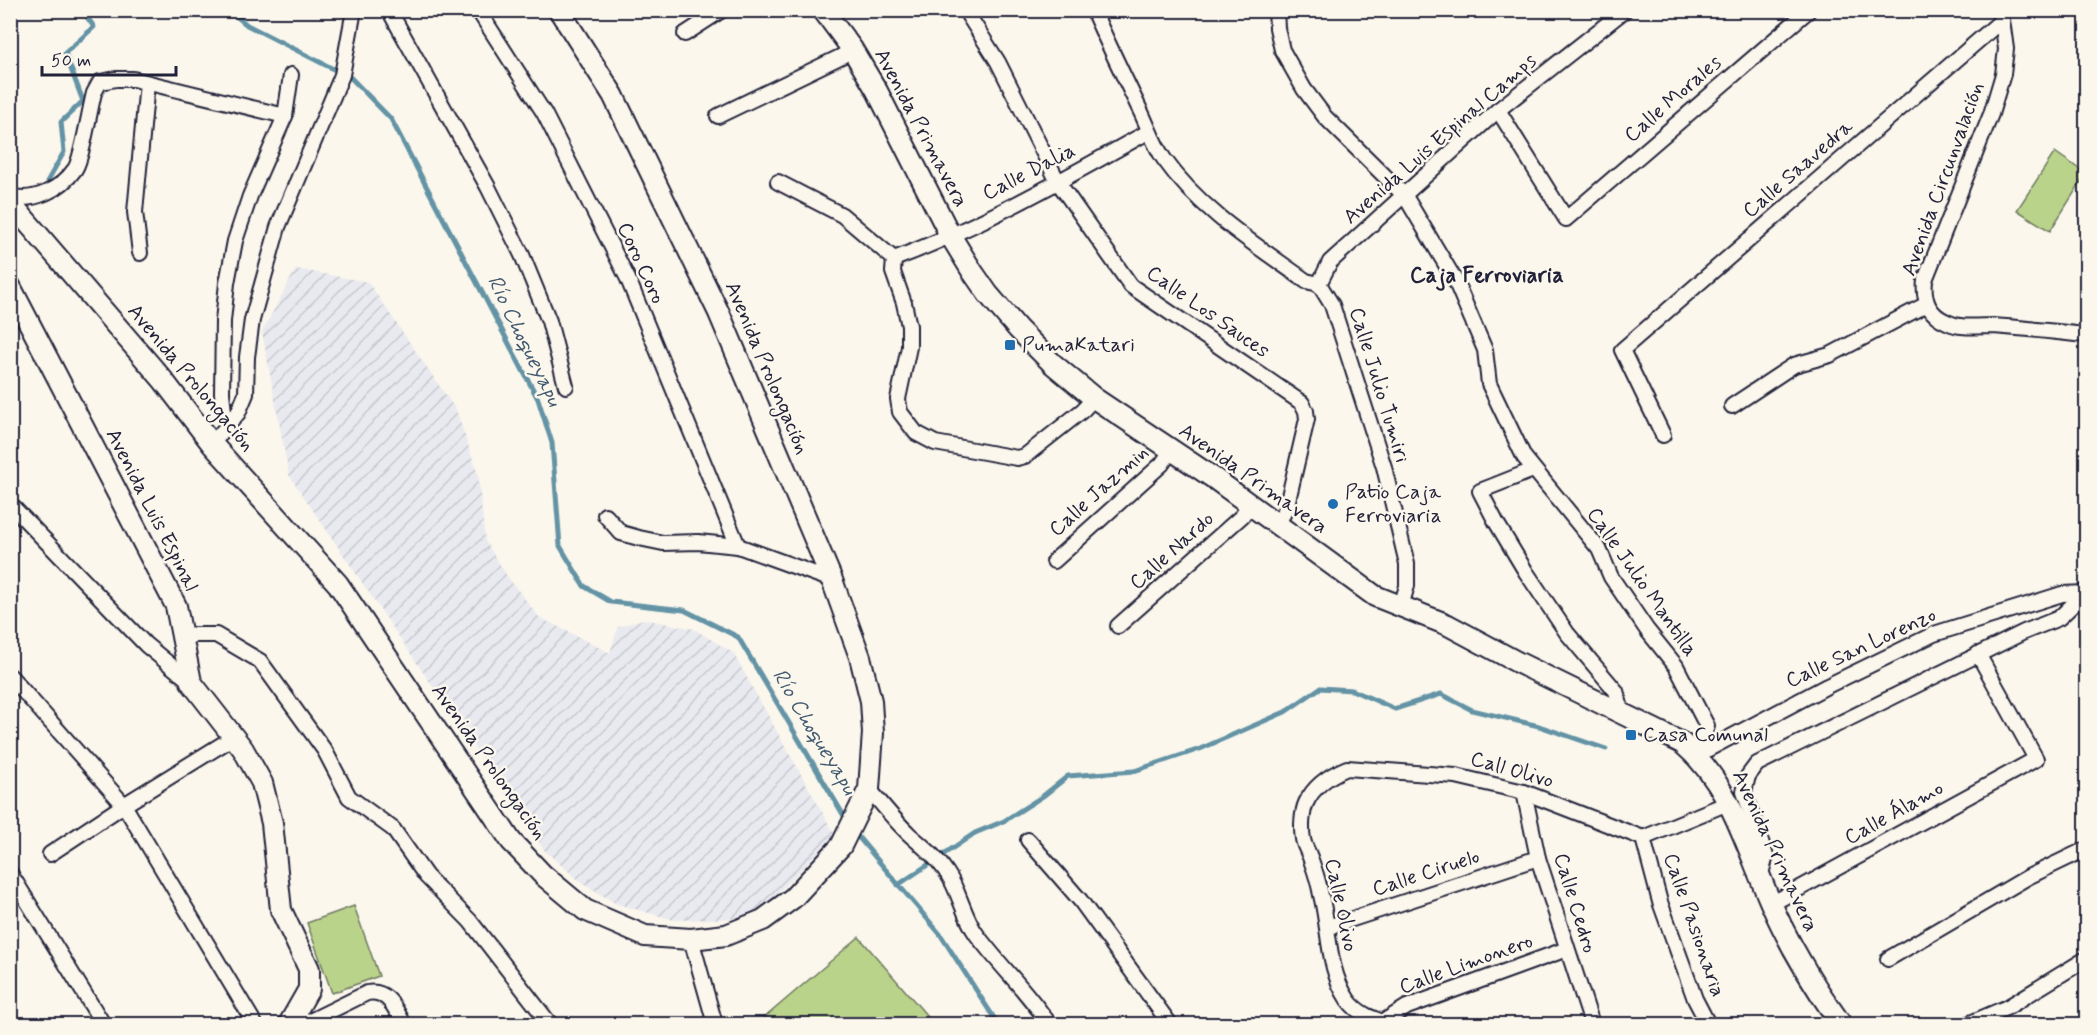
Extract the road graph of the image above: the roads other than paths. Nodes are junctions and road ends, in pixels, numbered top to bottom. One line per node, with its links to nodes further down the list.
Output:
1 (354, 10): 36 (street)
2 (389, 10): 33 (street)
3 (478, 10): 45 (street, Coro Coro)
4 (559, 10): 47 (street, Avenida Prolongación)
5 (722, 10): 13 (street)
6 (823, 10): 14 (street, Avenida Primavera)
7 (965, 10): 22 (street, Calle Los Sauces)
8 (1093, 10): 20 (street)
9 (1276, 10): 24 (street, Calle Julio Mantilla)
10 (1625, 10): 17 (street, Avenida Luis Espinal Camps)
11 (1809, 10): 17 (street, Calle Morales)
12 (2000, 15): 31 (street, Avenida Circunvalación); 37 (street, Calle Saavedra)
13 (685, 34)
14 (852, 49): 19 (street); 26 (street, Avenida Primavera)
15 (291, 75): 18 (street)
16 (147, 83): 18 (street); 23 (street); 27 (street)
17 (1498, 110): 24 (street, Avenida Luis Espinal Camps)
18 (285, 116): 36 (street)
19 (718, 116)
20 (1148, 132): 22 (street, Calle Dalia); 29 (street)
21 (778, 182): 28 (street)
22 (1058, 182): 26 (street, Calle Dalia); 44 (street, Calle Los Sauces)
23 (10, 196)
24 (1405, 196): 29 (street, Avenida Luis Espinal Camps); 40 (street, Calle Julio Mantilla)
25 (10, 202): 38 (street, Avenida Prolongación)
26 (950, 235): 28 (street, Calle Dalia); 34 (street, Avenida Primavera)
27 (140, 253)
28 (894, 259): 34 (street)
29 (1319, 284): 49 (street, Calle Julio Tumiri)
30 (10, 286): 51 (street, Avenida Luis Espinal)
31 (1927, 304): 32 (street, Avenida Circunvalación); 35 (street)
32 (2086, 335)
33 (566, 386)
34 (1094, 398): 39 (street, Avenida Primavera)
35 (1732, 406)
36 (231, 422): 38 (street)
37 (1663, 435)
38 (212, 444): 72 (street, Avenida Prolongación)
39 (1171, 451): 42 (street, Avenida Primavera); 46 (street, Calle Jazmin)
40 (1533, 470): 55 (street); 57 (street, Calle Julio Mantilla)
41 (10, 504): 54 (street)
42 (1250, 504): 44 (street, Avenida Primavera); 50 (street, Calle Nardo)
43 (605, 515): 45 (street)
44 (1278, 523): 49 (street, Avenida Primavera)
45 (738, 546): 47 (street)
46 (1054, 561)
47 (832, 580): 60 (street, Avenida Prolongación)
48 (2085, 593): 52 (street); 57 (street, Calle San Lorenzo)
49 (1401, 606): 55 (street, Avenida Primavera)
50 (1118, 626)
51 (182, 635): 54 (street, Avenida Luis Espinal); 81 (street)
52 (1978, 654): 69 (street); 70 (street, Calle Álamo)
53 (10, 676): 62 (street)
54 (191, 682): 56 (street, Avenida Luis Espinal)
55 (1623, 714): 57 (street, Avenida Primavera)
56 (234, 737): 62 (street); 76 (street, Avenida Luis Espinal)
57 (1697, 755): 61 (street, Avenida Primavera)
58 (1364, 770): 59 (street, Call Olivo); 71 (street, Calle Olivo)
59 (1524, 792): 63 (street, Call Olivo); 67 (street, Calle Cedro)
60 (865, 797): 72 (street, Avenida Prolongación); 83 (street)
61 (1728, 803): 63 (street); 69 (street, Avenida Primavera)
62 (124, 805): 66 (street); 79 (street)
63 (1643, 838): 86 (street, Calle Pasionaria)
64 (1028, 840): 84 (street)
65 (2086, 853): 74 (street)
66 (50, 854)
67 (1538, 858): 71 (street, Calle Ciruelo); 73 (street, Calle Cedro)
68 (10, 873): 78 (street)
69 (1760, 877): 70 (street, Avenida Primavera)
70 (1771, 904): 87 (street, Avenida Primavera)
71 (1328, 927): 77 (street, Calle Olivo)
72 (691, 939): 82 (street)
73 (1567, 949): 77 (street, Calle Limonero); 85 (street, Calle Cedro)
74 (1888, 959)
75 (2086, 959): 88 (street)
76 (292, 1021): 80 (street)
77 (1387, 1023)
78 (103, 1024)
79 (255, 1024)
80 (404, 1024)
81 (550, 1024)
82 (715, 1024)
83 (1049, 1024)
84 (1170, 1024)
85 (1592, 1024)
86 (1708, 1024)
87 (1841, 1024)
88 (1968, 1024)

